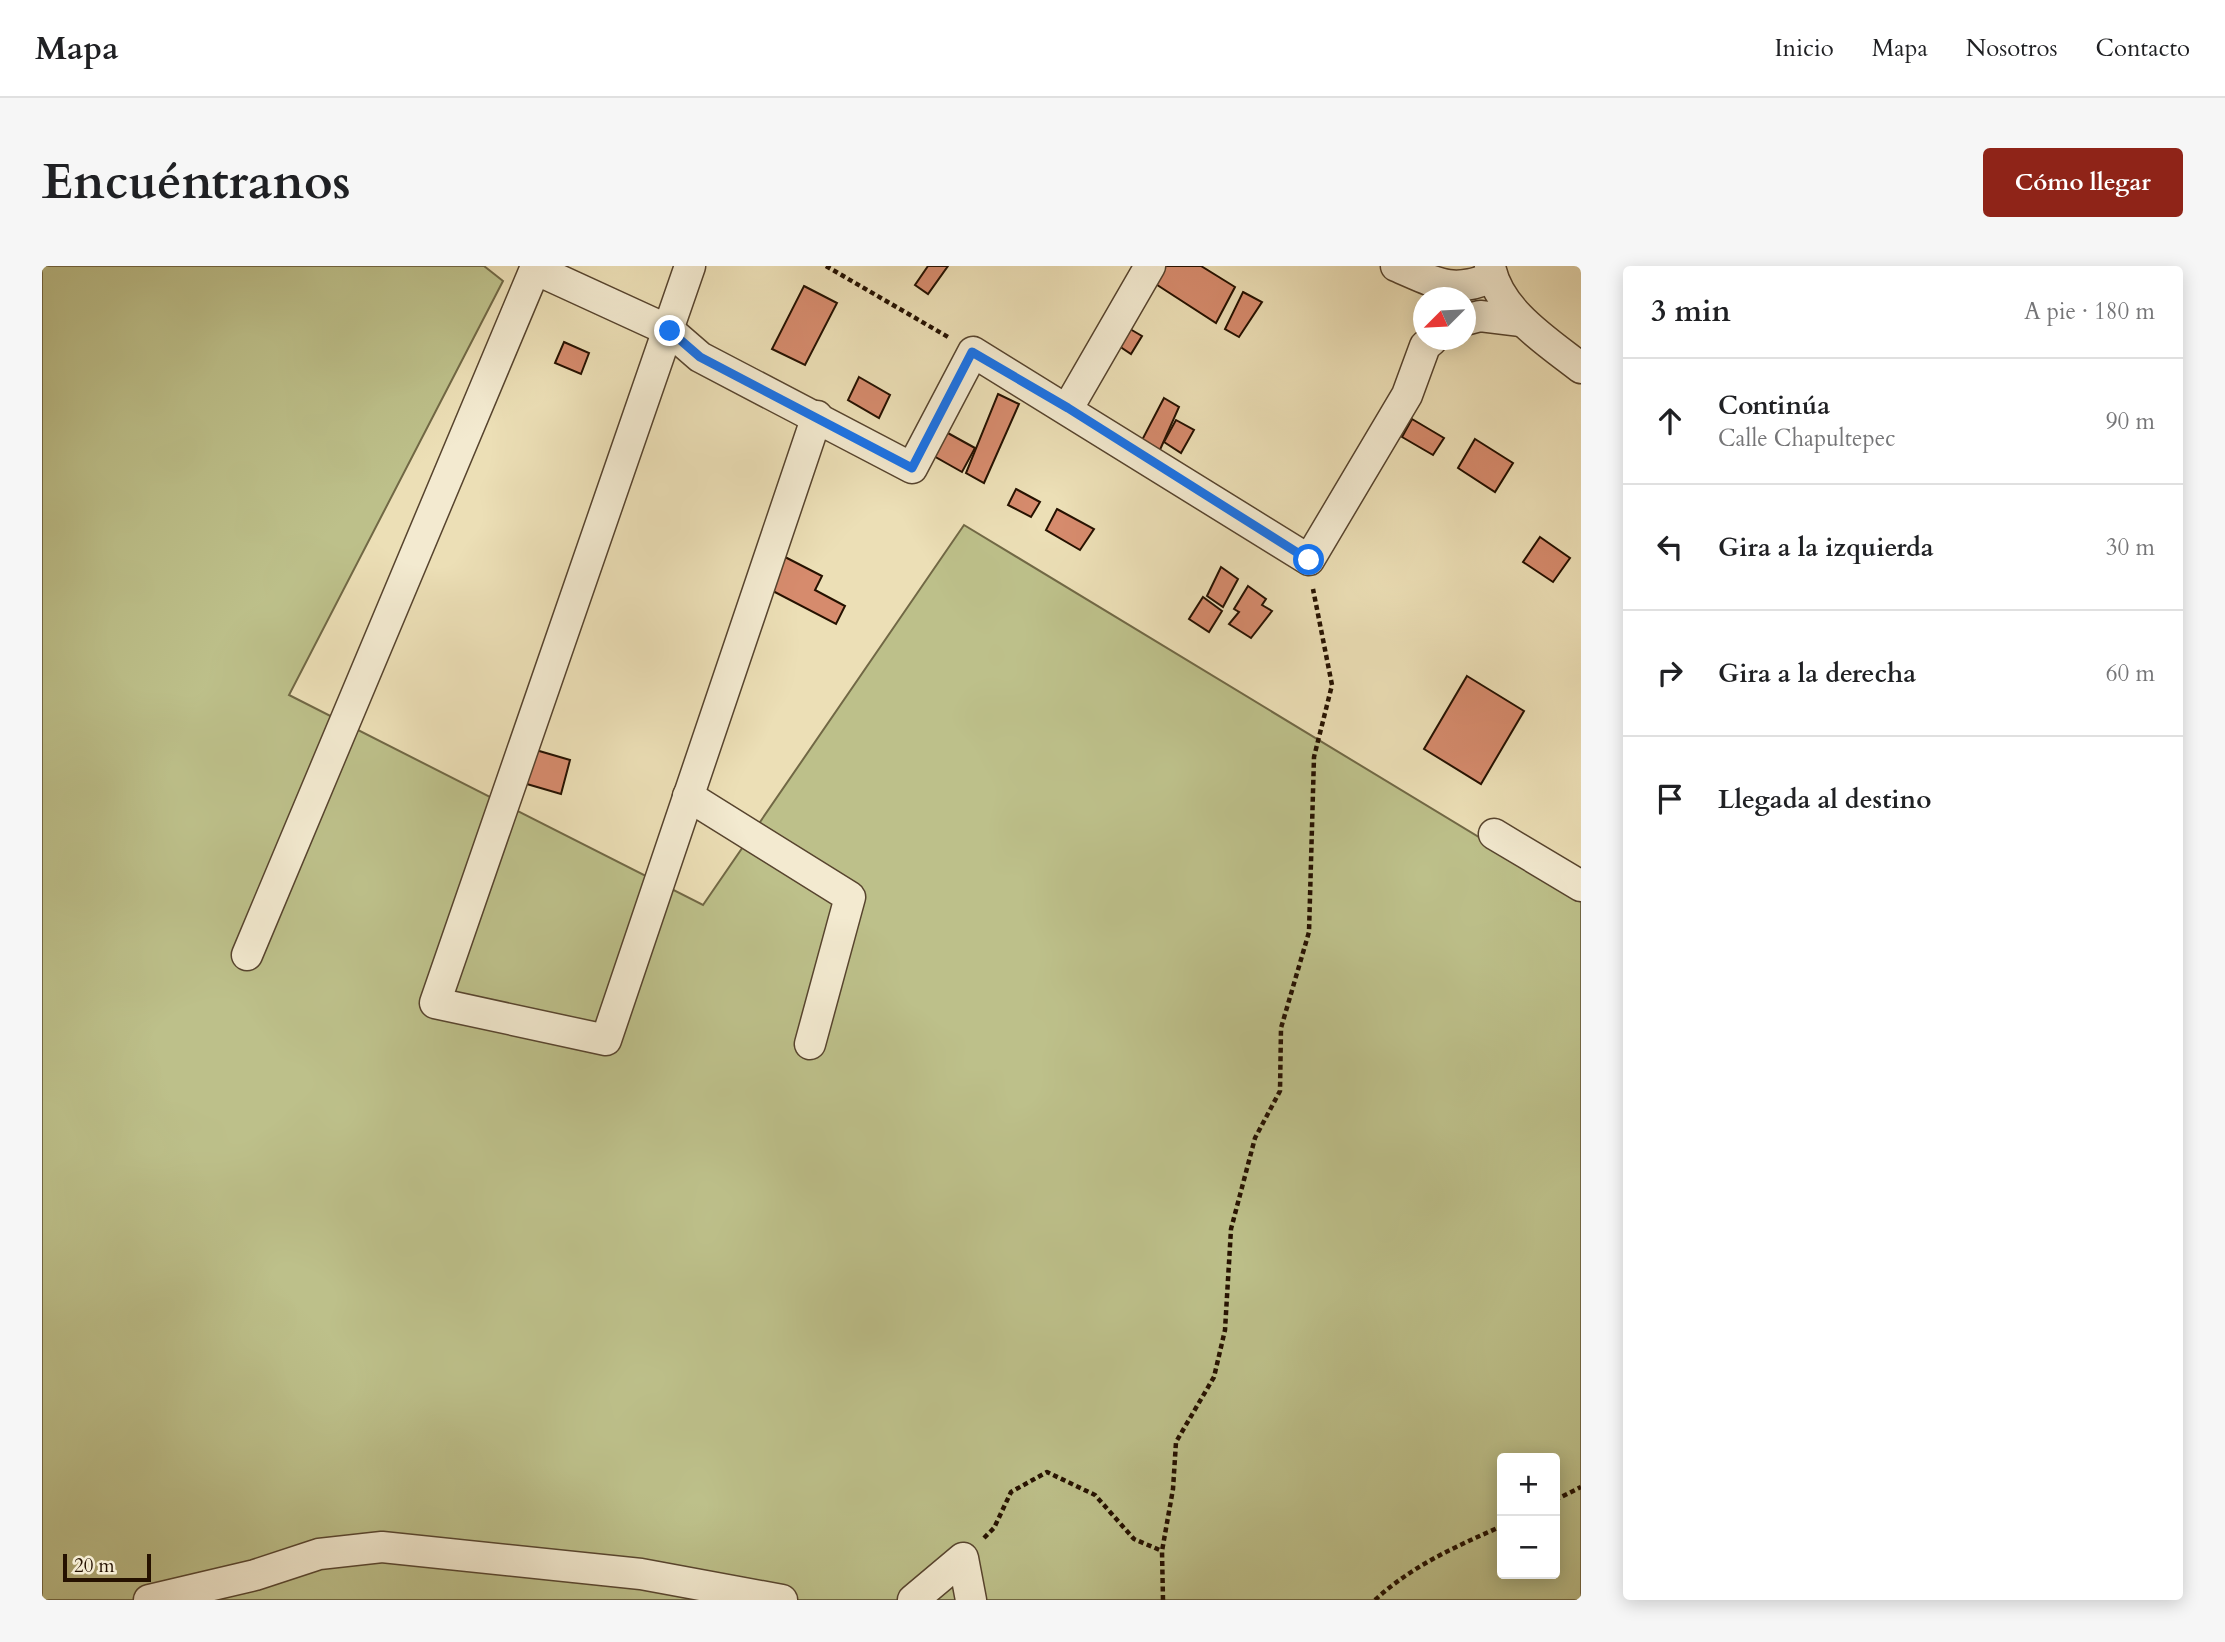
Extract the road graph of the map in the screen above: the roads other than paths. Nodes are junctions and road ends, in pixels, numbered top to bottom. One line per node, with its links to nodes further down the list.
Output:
1 (690, 266): 7 (street)
2 (1150, 266): 10 (street)
3 (1396, 266): 4 (street)
4 (1491, 272): 6 (street)
5 (1476, 317): 6 (street)
6 (1521, 320): 9 (street)
7 (670, 331): 11 (street); 12 (street); 15 (street)
8 (1424, 350): 10 (street)
9 (1581, 369)
10 (1068, 408): 11 (street)
11 (817, 416): 12 (street)
12 (688, 796): 16 (street)
13 (1494, 834): 14 (street)
14 (1581, 886)
15 (247, 955)
16 (810, 1044)
17 (149, 1600): 18 (street)
18 (782, 1600)
19 (913, 1600): 20 (street)
20 (971, 1600)

